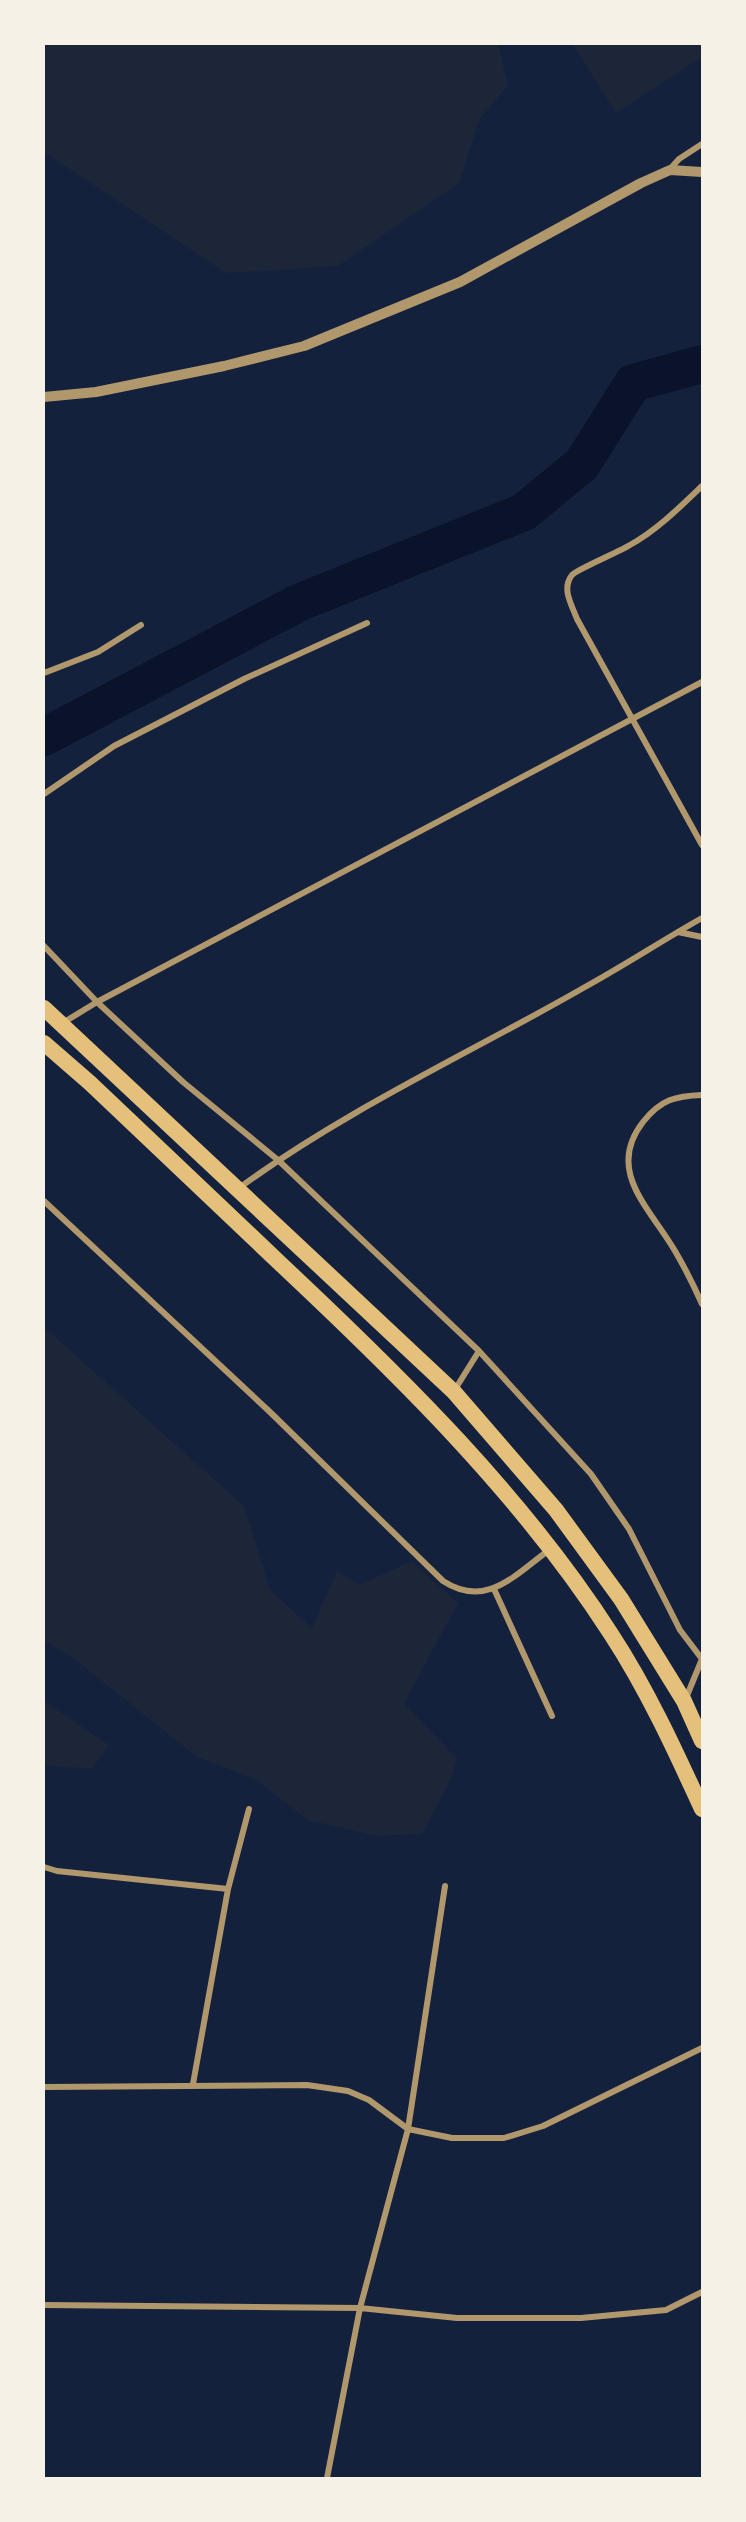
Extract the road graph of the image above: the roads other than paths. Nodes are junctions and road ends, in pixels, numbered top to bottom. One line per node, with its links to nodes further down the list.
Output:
1 (702, 144): 2 (street)
2 (670, 170): 3 (street); 4 (street)
3 (702, 172)
4 (44, 397)
5 (702, 486): 10 (street)
6 (367, 623): 11 (street)
7 (141, 625): 8 (street)
8 (44, 674)
9 (702, 682): 10 (street)
10 (632, 718): 12 (street); 17 (street)
11 (44, 794)
12 (702, 845)
13 (702, 918): 14 (street)
14 (677, 932): 15 (street); 22 (street)
15 (702, 937)
16 (44, 946): 17 (street)
17 (97, 1002): 19 (street); 22 (street)
18 (44, 1008): 19 (highway)
19 (61, 1024): 23 (highway)
20 (44, 1043): 28 (highway)
21 (702, 1095): 25 (street)
22 (278, 1160): 23 (street); 26 (street)
23 (237, 1189): 27 (highway)
24 (44, 1201): 29 (street)
25 (702, 1304)
26 (479, 1351): 27 (street); 30 (street)
27 (454, 1392): 31 (highway)
28 (550, 1550): 29 (street); 35 (highway)
29 (494, 1589): 32 (street)
30 (702, 1659): 31 (street)
31 (684, 1701): 33 (highway)
32 (552, 1716)
33 (702, 1741)
34 (249, 1809): 38 (street)
35 (702, 1809)
36 (44, 1867): 38 (street)
37 (445, 1886): 42 (street)
38 (228, 1889): 40 (street)
39 (702, 2048): 42 (street)
40 (193, 2085): 41 (street); 42 (street)
41 (44, 2087)
42 (408, 2129): 45 (street)
43 (702, 2292): 45 (street)
44 (44, 2305): 45 (street)
45 (360, 2308): 46 (street)
46 (327, 2478)

